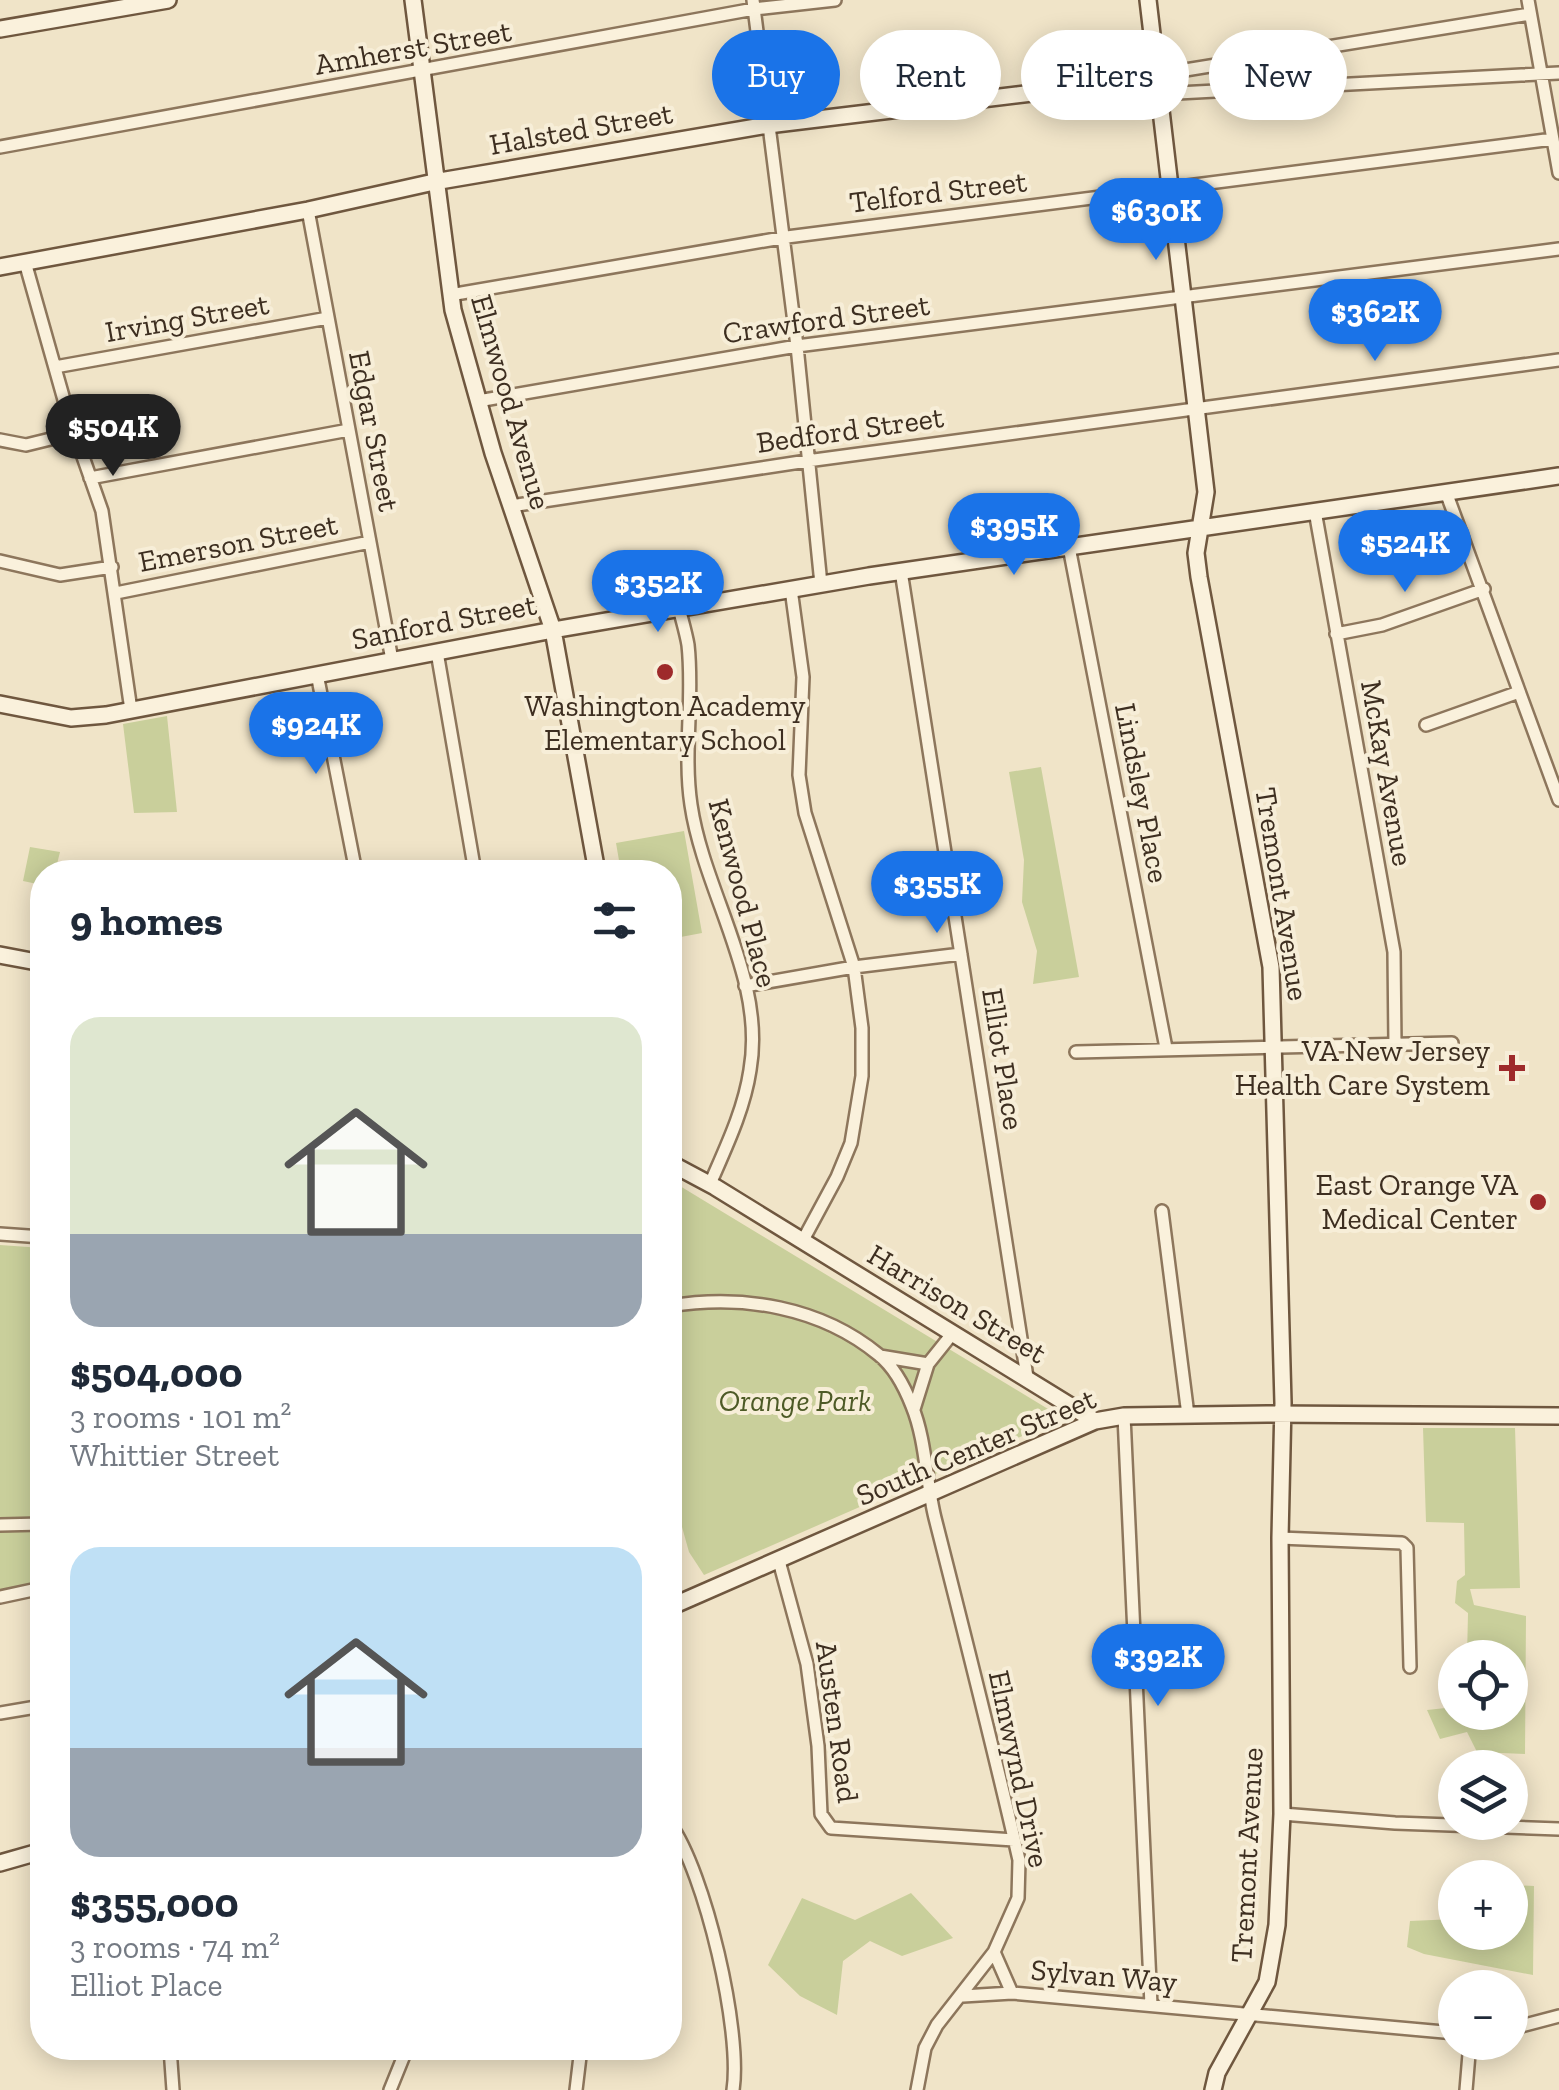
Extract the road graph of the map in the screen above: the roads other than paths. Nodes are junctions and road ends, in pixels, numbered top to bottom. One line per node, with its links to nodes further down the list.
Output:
1 (168, 0): 8 (street)
2 (413, 0): 11 (street, Elmwood Avenue)
3 (835, 0): 6 (street, Amherst Street)
4 (1148, 0): 9 (street, Tremont Avenue)
5 (1528, 0): 7 (street)
6 (754, 5): 11 (street, Amherst Street); 17 (street)
7 (1530, 14): 10 (street, Halsted Street); 13 (street)
8 (0, 29)
9 (1151, 30)
10 (1189, 69)
11 (422, 72): 19 (street, Amherst Street); 21 (street, Elmwood Avenue)
12 (1559, 73): 13 (street)
13 (1541, 75): 14 (street); 18 (street)
14 (1189, 85)
15 (1021, 99): 17 (street, Halsted Street)
16 (1162, 120): 22 (street, Tremont Avenue)
17 (768, 124): 21 (street, Halsted Street); 24 (street)
18 (1552, 140): 20 (street); 22 (street, Telford Street)
19 (0, 147)
20 (1559, 173)
21 (434, 182): 23 (street, Halsted Street); 28 (street, Elmwood Avenue)
22 (1170, 188): 24 (street, Telford Street); 29 (street, Tremont Avenue)
23 (308, 210): 26 (street, Halsted Street); 30 (street, Edgar Street)
24 (783, 237): 28 (street, Telford Street); 31 (street)
25 (1559, 248): 29 (street, Crawford Street)
26 (26, 262): 27 (street, Halsted Street); 33 (street)
27 (0, 267)
28 (450, 295): 34 (street, Elmwood Avenue)
29 (1183, 299): 31 (street, Crawford Street); 35 (street, Tremont Avenue)
30 (328, 318): 33 (street, Irving Street); 36 (street, Edgar Street)
31 (796, 346): 34 (street, Crawford Street); 39 (street)
32 (1559, 360): 35 (street, Bedford Street)
33 (55, 367): 37 (street)
34 (478, 401): 43 (street, Elmwood Avenue)
35 (1196, 408): 39 (street, Bedford Street); 45 (street, Tremont Avenue)
36 (349, 430): 40 (street); 46 (street, Edgar Street)
37 (75, 433): 38 (street); 40 (street)
38 (0, 440)
39 (807, 461): 43 (street, Bedford Street); 51 (street)
40 (90, 478): 49 (street)
41 (1558, 478): 42 (street, Sanford Street)
42 (1446, 492): 44 (street, Sanford Street); 53 (street)
43 (511, 506): 56 (street, Elmwood Avenue)
44 (1315, 511): 45 (street, Sanford Street); 57 (street, McKay Avenue)
45 (1200, 528): 47 (street, Sanford Street); 75 (street, Tremont Avenue)
46 (370, 542): 54 (street, Emerson Street); 59 (street, Edgar Street)
47 (1070, 547): 50 (street, Sanford Street); 77 (street, Lindsley Place)
48 (0, 562): 49 (street)
49 (112, 567): 54 (street)
50 (901, 571): 51 (street, Sanford Street); 69 (street, Elliot Place)
51 (822, 584): 52 (street, Sanford Street)
52 (791, 589): 55 (street, Sanford Street); 72 (street)
53 (1484, 589): 57 (street); 61 (street)
54 (116, 593): 63 (street)
55 (679, 608): 56 (street, Sanford Street); 73 (street, Kenwood Place)
56 (553, 630): 58 (street, Sanford Street); 68 (street, Elmwood Avenue)
57 (1336, 634): 76 (street, McKay Avenue)
58 (437, 652): 59 (street, Sanford Street); 67 (street)
59 (392, 660): 60 (street, Sanford Street)
60 (317, 674): 63 (street, Sanford Street); 66 (street)
61 (1519, 692): 64 (street); 65 (street)
62 (0, 704): 63 (street, Sanford Street)
63 (131, 710)
64 (1426, 725)
65 (1558, 797)
66 (354, 860)
67 (472, 860)
68 (595, 860)
69 (961, 954): 72 (street); 89 (street, Elliot Place)
70 (0, 955): 71 (street)
71 (30, 961)
72 (854, 967): 73 (street); 84 (street)
73 (745, 986): 80 (street, Kenwood Place)
74 (1452, 1043): 76 (street)
75 (1275, 1045): 76 (street); 77 (street); 91 (street, Tremont Avenue)
76 (1395, 1045)
77 (1166, 1048): 78 (street)
78 (1076, 1052)
79 (682, 1169): 80 (street, Harrison Street)
80 (710, 1184): 84 (street, Harrison Street)
81 (1162, 1211): 93 (street)
82 (0, 1234): 83 (street)
83 (30, 1236)
84 (802, 1242): 86 (street, Harrison Street)
85 (682, 1304): 87 (street)
86 (952, 1334): 88 (street); 89 (street, Harrison Street)
87 (880, 1356): 88 (street); 90 (street)
88 (928, 1364): 90 (street)
89 (1027, 1377): 95 (street, Harrison Street)
90 (914, 1409): 96 (street, Elmwynd Drive)
91 (1282, 1415): 93 (street, South Center Street); 94 (street, South Center Street); 99 (street, Tremont Avenue)
92 (1124, 1416): 93 (street, South Center Street); 95 (street, South Center Street); 116 (street)
93 (1188, 1416)
94 (1559, 1416)
95 (1094, 1421): 96 (street, South Center Street)
96 (930, 1495): 100 (street, South Center Street); 109 (street, Elmwynd Drive)
97 (30, 1525): 98 (street)
98 (0, 1526)
99 (1280, 1538): 104 (street); 107 (street, Tremont Avenue)
100 (779, 1560): 103 (street, South Center Street); 109 (street, Austen Road)
101 (30, 1591): 102 (street)
102 (0, 1597)
103 (682, 1603)
104 (1410, 1667)
105 (30, 1708): 106 (street)
106 (0, 1713)
107 (1282, 1814): 108 (street); 117 (street, Tremont Avenue)
108 (1559, 1829)
109 (1014, 1840): 113 (street, Elmwynd Drive)
110 (682, 1844): 128 (street)
111 (30, 1855): 112 (street)
112 (0, 1863)
113 (994, 1952): 114 (street, Sylvan Way); 115 (street, Elmwynd Drive)
114 (1012, 1993): 115 (street, Sylvan Way); 116 (street, Sylvan Way)
115 (962, 1996): 129 (street, Elmwynd Drive)
116 (1151, 2005): 117 (street, Sylvan Way)
117 (1252, 2016): 120 (street, Sylvan Way); 130 (street, Tremont Avenue)
118 (1559, 2016): 119 (street)
119 (1528, 2024)
120 (1438, 2032)
121 (171, 2060): 125 (street)
122 (402, 2060): 126 (street)
123 (580, 2060): 127 (street)
124 (1468, 2060): 131 (street)
125 (173, 2090)
126 (390, 2090)
127 (576, 2090)
128 (733, 2090)
129 (917, 2090)
130 (1213, 2090)
131 (1466, 2090)

